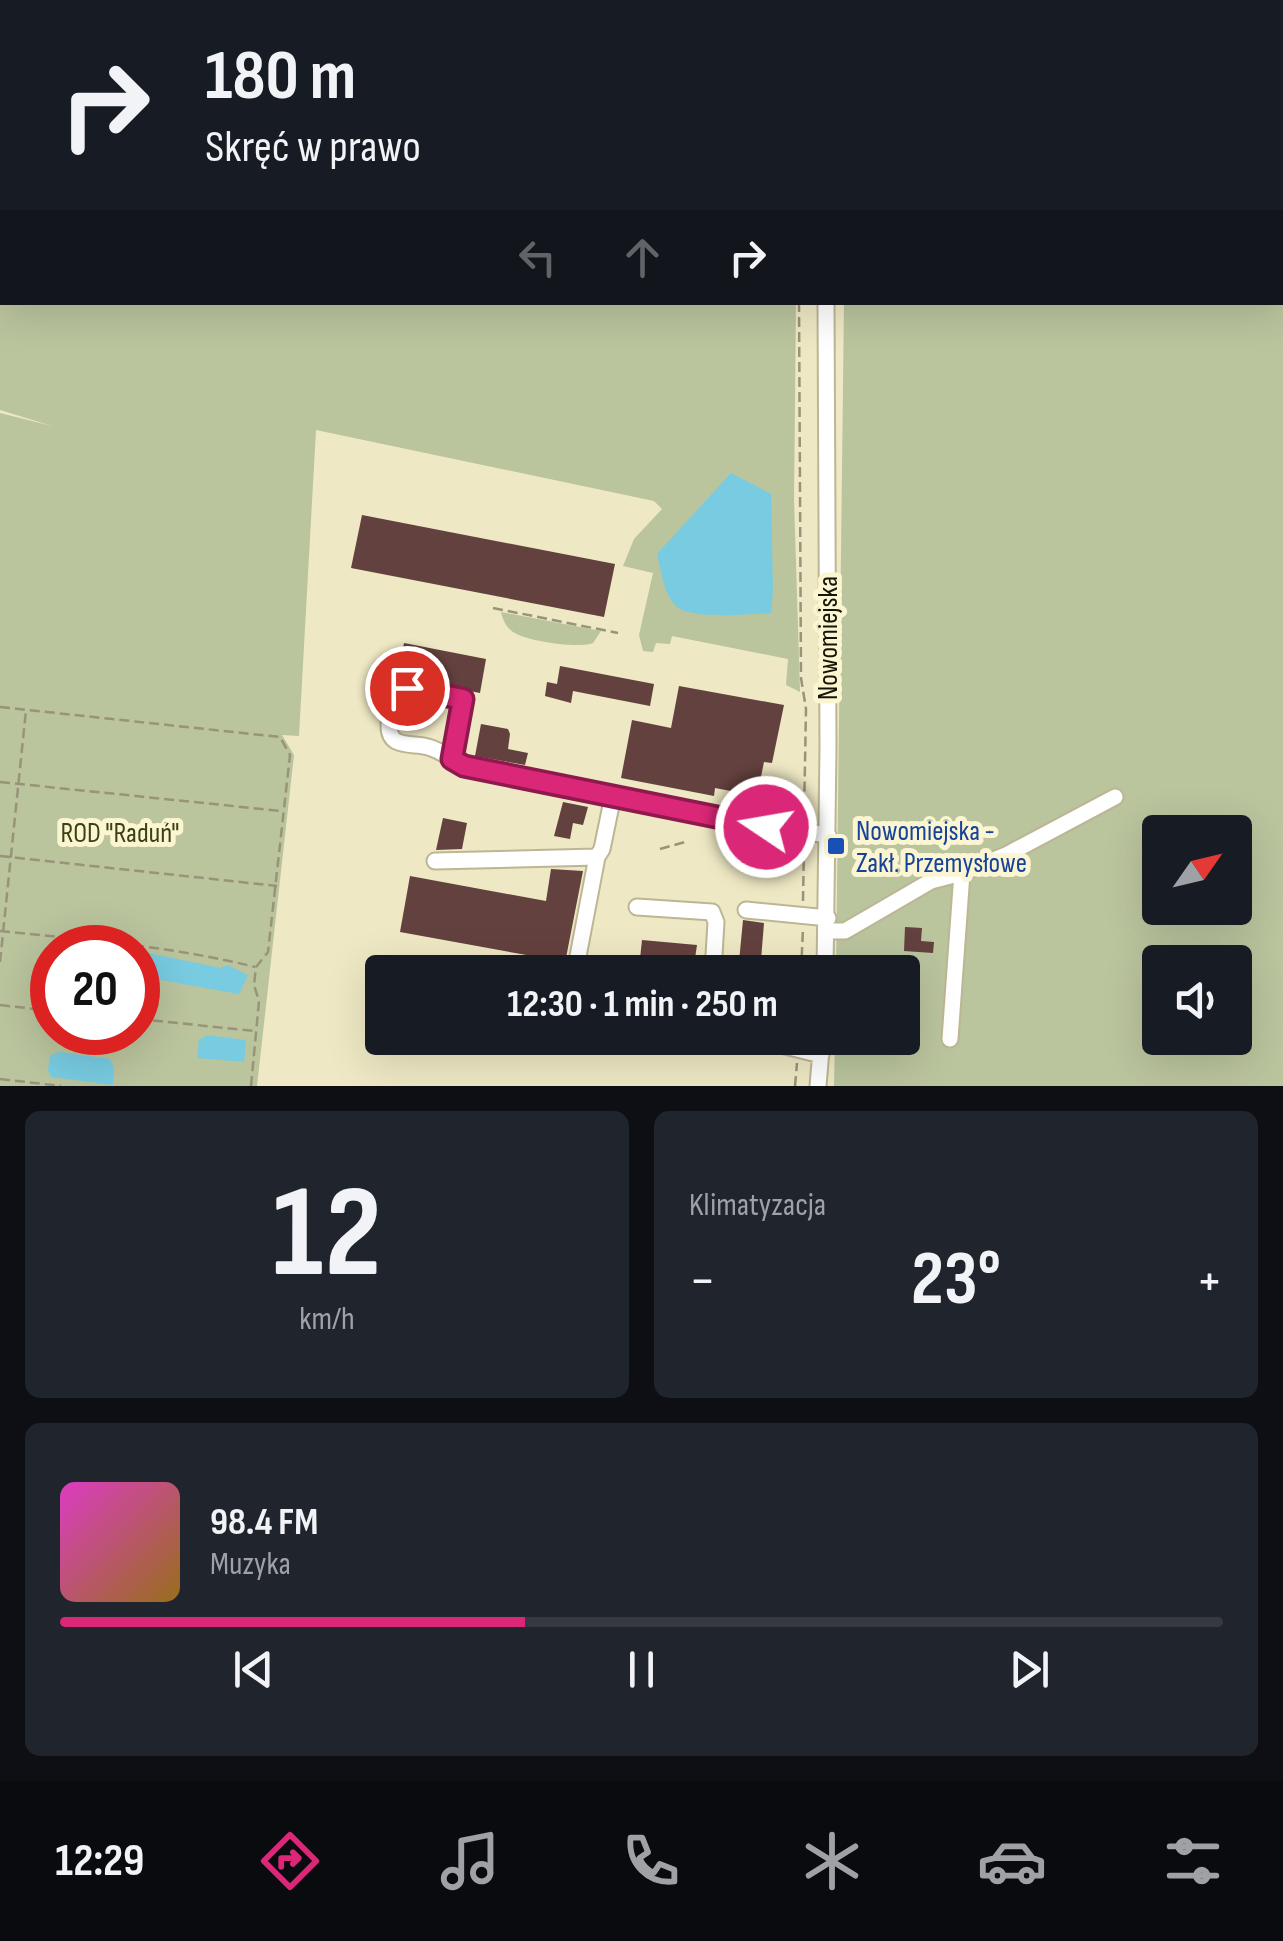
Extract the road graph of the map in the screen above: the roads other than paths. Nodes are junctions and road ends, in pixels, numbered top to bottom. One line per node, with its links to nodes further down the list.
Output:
1 (826, 305): 5 (street, Nowomiejska)
2 (452, 759): 2 (street); 3 (street)
3 (613, 796): 5 (street); 6 (street)
4 (1115, 797): 8 (street)
5 (828, 835): 11 (street, Nowomiejska)
6 (597, 857): 7 (street); 12 (street)
7 (435, 861)
8 (962, 873): 11 (street); 15 (street)
9 (637, 908): 13 (street)
10 (746, 910): 11 (street)
11 (828, 924): 14 (street, Nowomiejska)
12 (578, 955)
13 (714, 955)
14 (826, 955)
15 (950, 1038)
16 (822, 1055): 17 (street)
17 (818, 1086)

